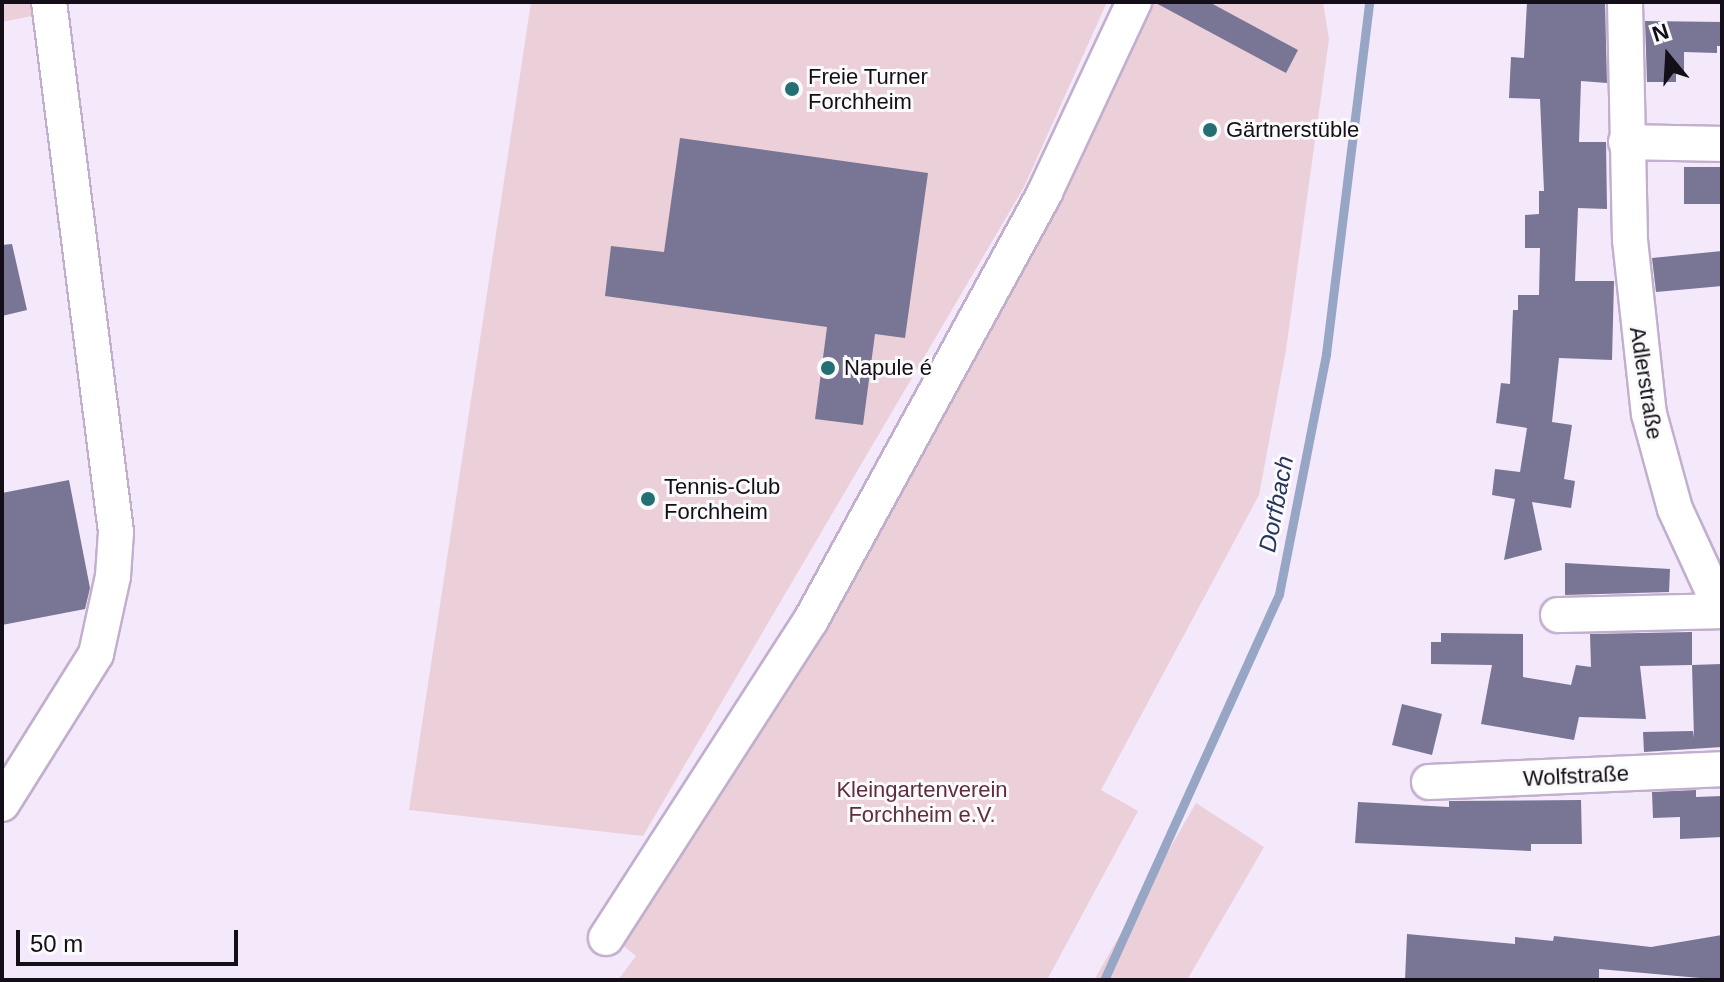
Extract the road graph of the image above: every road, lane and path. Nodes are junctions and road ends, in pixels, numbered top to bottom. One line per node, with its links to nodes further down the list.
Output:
1 (49, 2): 10 (street)
2 (1134, 2): 11 (street)
3 (1625, 2): 4 (street, Adlerstraße)
4 (1626, 142): 5 (street); 6 (street, Adlerstraße)
5 (1722, 144)
6 (1722, 611): 7 (street, Adlerstraße)
7 (1558, 615)
8 (1722, 769): 9 (street, Wolfstraße)
9 (1429, 782)
10 (2, 804)
11 (606, 938)

